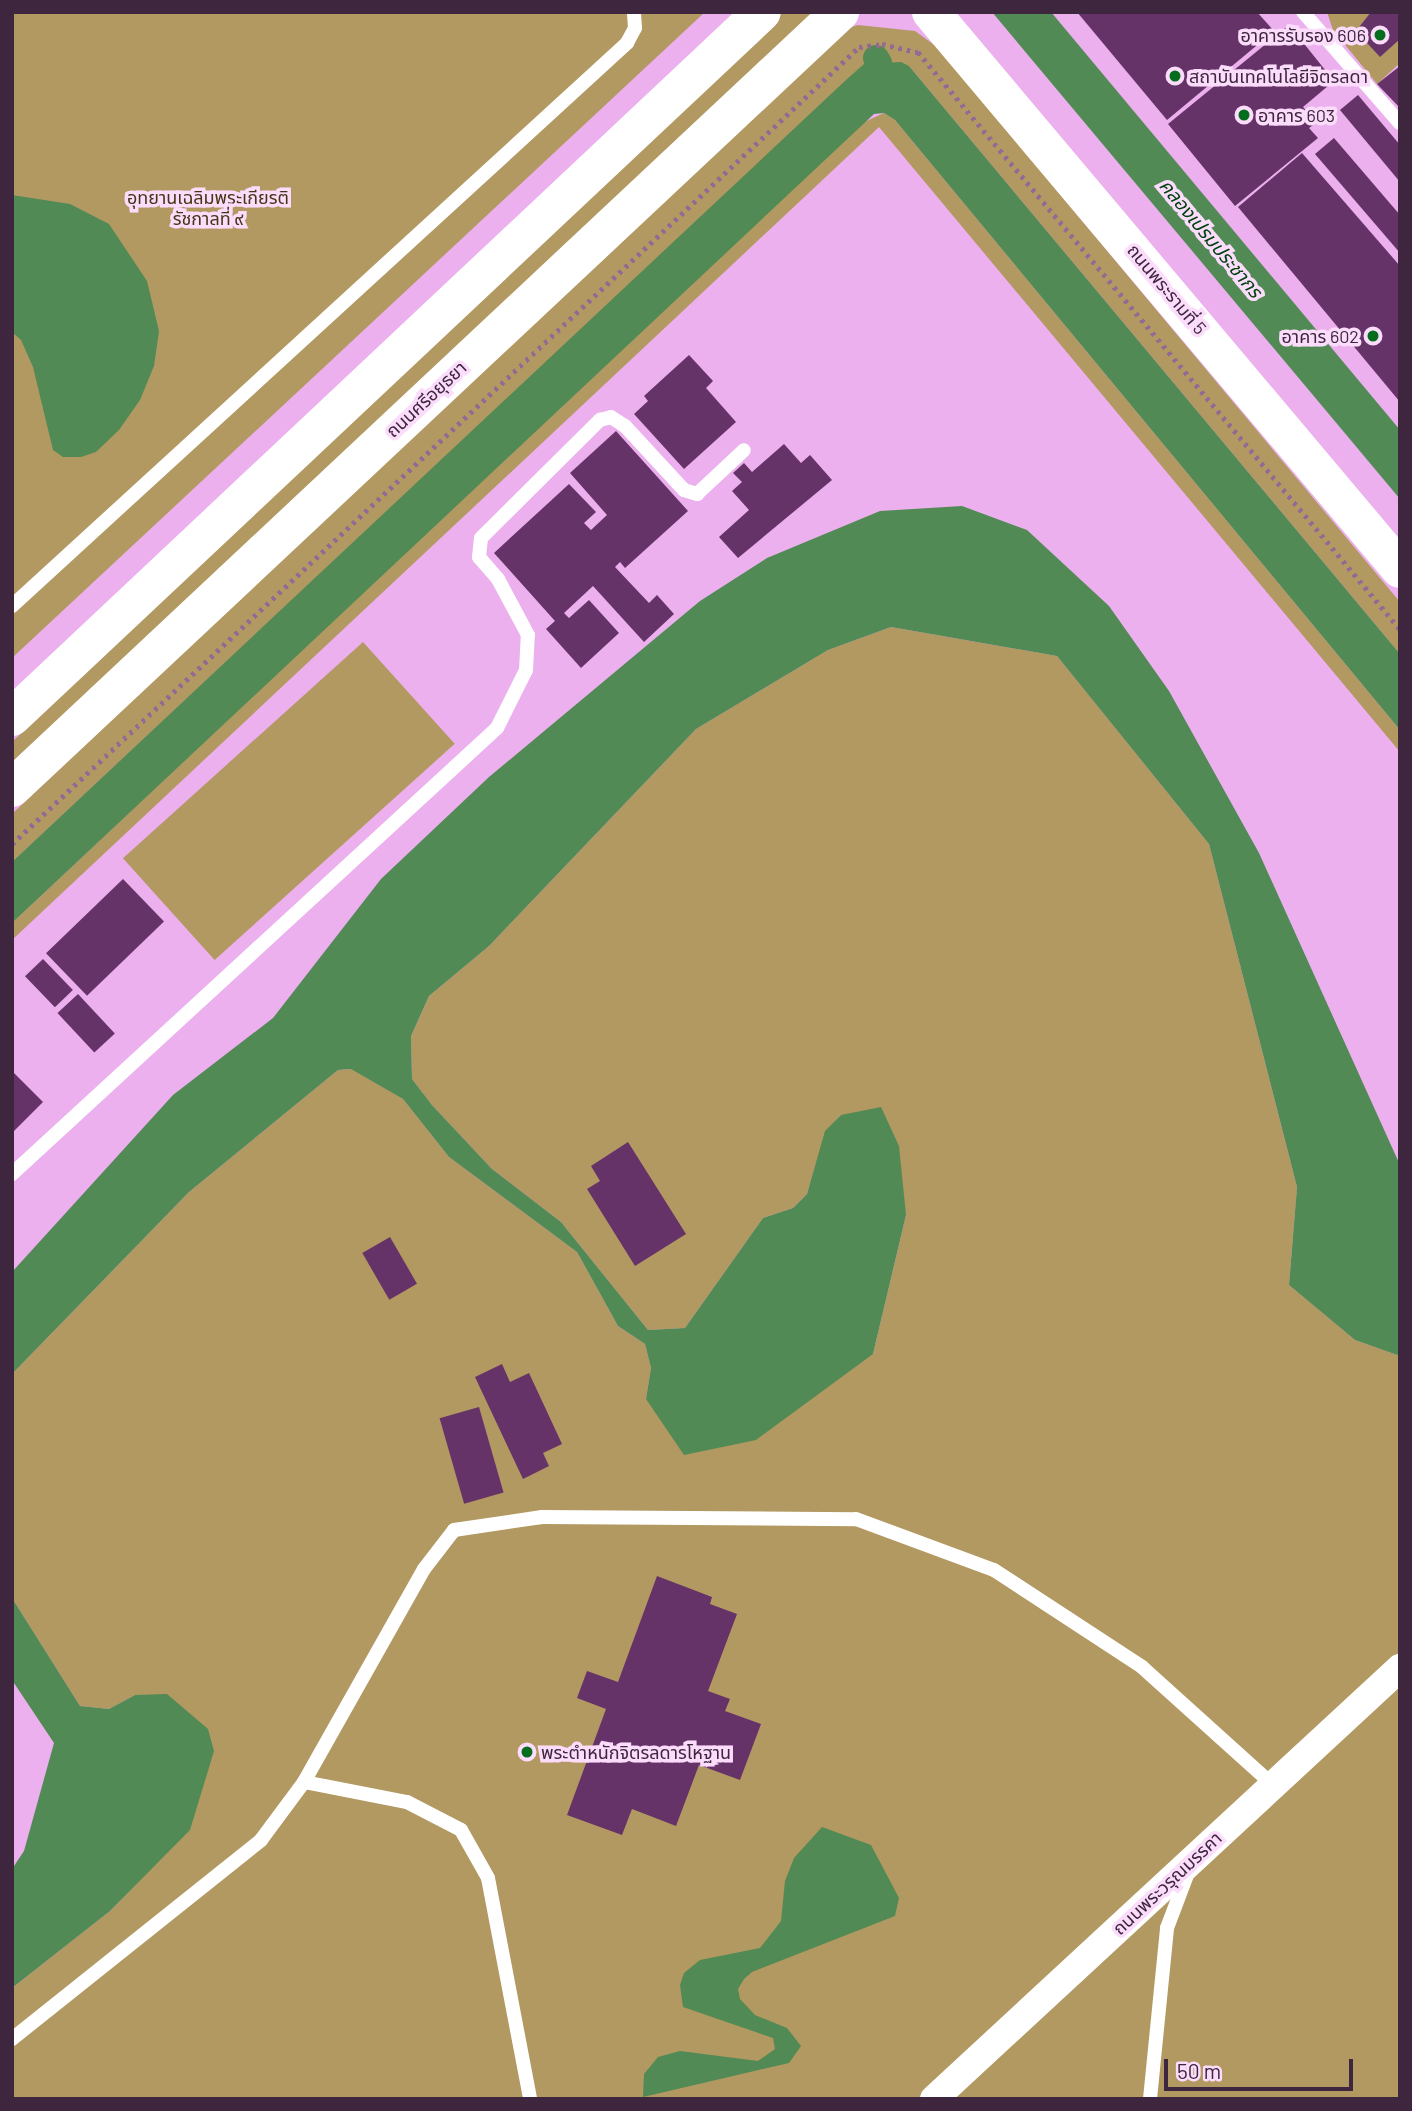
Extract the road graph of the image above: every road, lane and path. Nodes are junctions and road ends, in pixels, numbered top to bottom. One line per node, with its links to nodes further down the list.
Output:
1 (634, 12): 9 (lane)
2 (762, 12): 11 (main road)
3 (840, 12): 12 (main road, ถนนศรีอยุธยา)
4 (931, 12): 8 (main road, ถนนพระรามที่ 5)
5 (1303, 12): 6 (lane)
6 (1400, 123)
7 (744, 450): 14 (lane)
8 (1400, 569)
9 (12, 606)
10 (1400, 629): 13 (path)
11 (12, 717)
12 (12, 788)
13 (12, 844)
14 (12, 1174)
15 (1400, 1668): 17 (street, ถนนพระวรุณมรรคา)
16 (304, 1782): 17 (lane); 19 (lane); 20 (lane)
17 (1273, 1785): 18 (street, ถนนพระวรุณมรรคา)
18 (1195, 1858): 21 (street, ถนนพระวรุณมรรคา); 22 (lane)
19 (12, 2039)
20 (530, 2099)
21 (934, 2099)
22 (1150, 2099)

